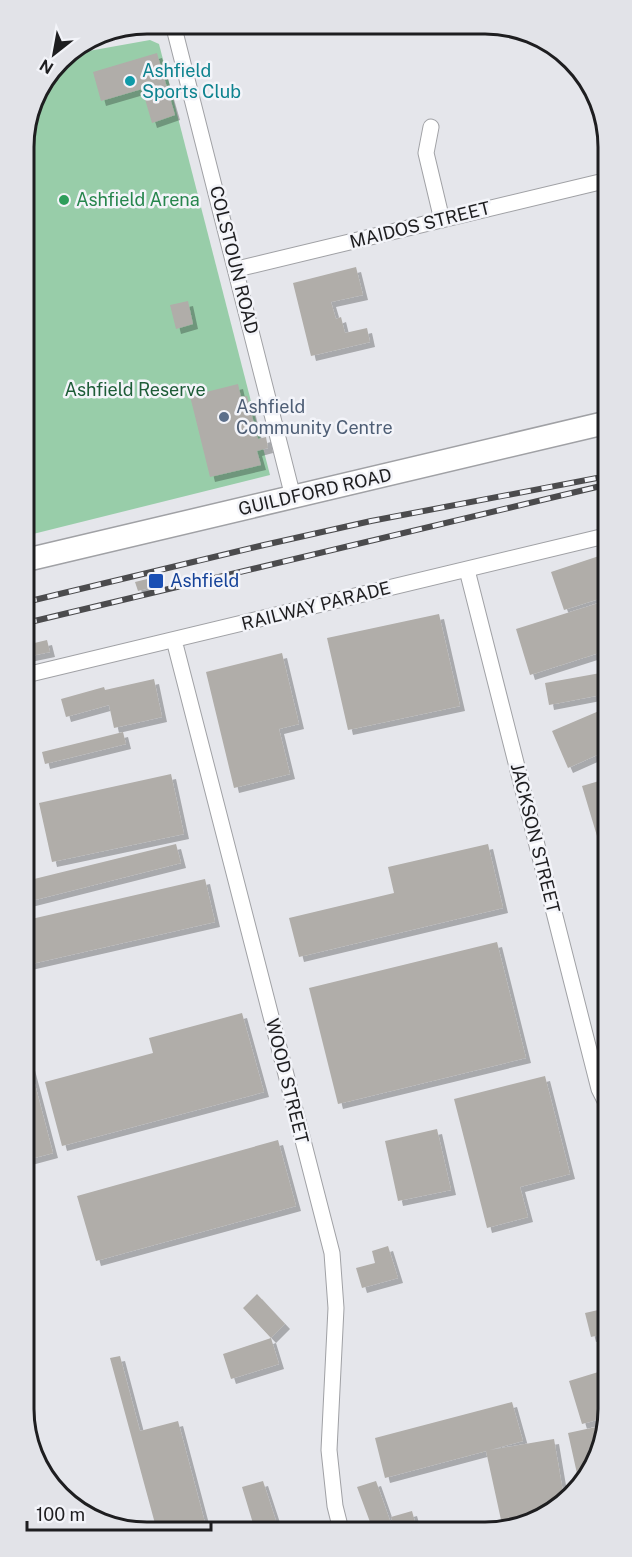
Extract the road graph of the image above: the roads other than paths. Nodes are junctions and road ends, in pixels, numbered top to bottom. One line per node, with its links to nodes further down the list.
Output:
1 (176, 35): 5 (street, COLSTOUN ROAD)
2 (431, 127): 4 (street)
3 (598, 182): 4 (street, MAIDOS STREET)
4 (442, 220): 5 (street, MAIDOS STREET)
5 (237, 269): 7 (street, COLSTOUN ROAD)
6 (598, 425): 7 (highway, GUILDFORD ROAD)
7 (293, 497): 9 (highway, GUILDFORD ROAD)
8 (598, 538): 10 (street, RAILWAY PARADE)
9 (35, 558)
10 (467, 570): 11 (street, RAILWAY PARADE); 13 (street, JACKSON STREET)
11 (174, 640): 12 (street, RAILWAY PARADE); 14 (street, WOOD STREET)
12 (35, 673)
13 (597, 1082)
14 (339, 1522)

